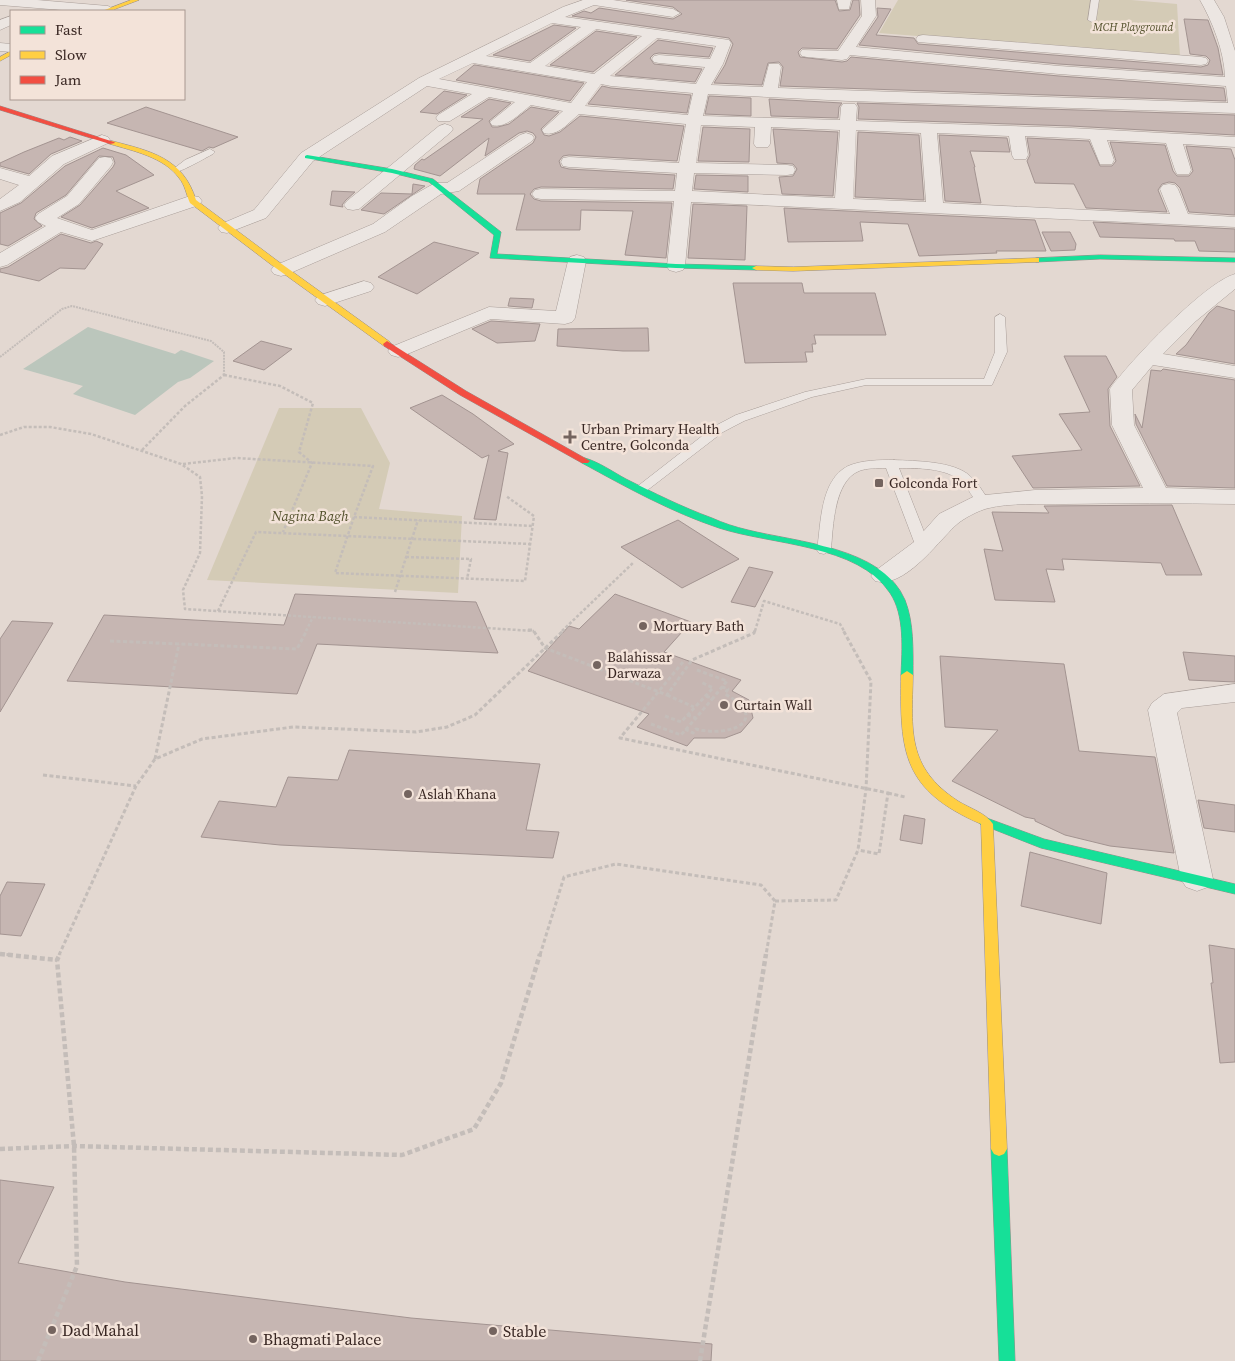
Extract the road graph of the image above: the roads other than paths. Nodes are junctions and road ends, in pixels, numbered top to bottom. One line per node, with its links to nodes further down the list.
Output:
1 (136, 0): 8 (street)
2 (595, 0): 9 (street); 12 (street)
3 (868, 0): 16 (street)
4 (1095, 0): 13 (lane)
5 (0, 1): 7 (street)
6 (1203, 1): 10 (street)
7 (95, 10)
8 (109, 10)
9 (673, 13)
10 (1217, 17): 11 (street); 23 (street)
11 (1235, 18)
12 (550, 20): 14 (street); 22 (street)
13 (1092, 20)
14 (592, 26): 15 (street); 28 (street)
15 (654, 33): 26 (street); 29 (street)
16 (859, 33): 17 (street); 20 (street)
17 (879, 35)
18 (908, 37): 19 (street)
19 (968, 42): 23 (street); 25 (street)
20 (846, 50): 21 (street); 25 (street)
21 (808, 53)
22 (472, 58): 28 (street); 30 (street)
23 (1232, 59): 31 (street)
24 (659, 60): 26 (street)
25 (960, 61): 31 (street)
26 (716, 64): 32 (street)
27 (774, 67): 34 (street)
28 (530, 69): 29 (street)
29 (598, 79): 32 (street); 40 (street)
30 (424, 81): 33 (street); 57 (street)
31 (1232, 82): 39 (street)
32 (701, 89): 34 (street); 41 (street)
33 (485, 92): 36 (street); 65 (street)
34 (770, 92): 35 (street)
35 (849, 96): 37 (street); 44 (street)
36 (528, 100): 40 (street); 42 (street)
37 (1065, 104): 39 (street); 48 (street)
38 (0, 108): 52 (street)
39 (1235, 108)
40 (575, 109): 41 (street); 46 (street)
41 (695, 120): 43 (street); 61 (street)
42 (498, 122)
43 (763, 122): 44 (street); 54 (street)
44 (850, 125): 45 (street); 73 (street)
45 (929, 128): 47 (street); 76 (street)
46 (550, 130)
47 (1016, 131): 48 (street); 56 (street)
48 (1071, 133): 49 (street)
49 (1096, 136): 51 (street); 58 (street)
50 (526, 138): 68 (street)
51 (1173, 139): 53 (street); 64 (street)
52 (102, 140): 62 (street); 67 (street)
53 (1235, 142)
54 (762, 144)
55 (210, 152): 62 (lane)
56 (1020, 156)
57 (306, 157): 65 (street); 80 (street)
58 (1106, 160)
59 (105, 162): 79 (street)
60 (569, 162): 61 (street)
61 (687, 168): 63 (street); 71 (street)
62 (177, 170): 72 (street)
63 (787, 170)
64 (1183, 170)
65 (392, 171): 68 (street); 74 (street)
66 (0, 173): 67 (street)
67 (32, 183): 75 (street)
68 (443, 188): 83 (street); 85 (street)
69 (1169, 189): 77 (street)
70 (541, 194): 71 (street)
71 (684, 196): 73 (street); 84 (street)
72 (193, 201): 79 (street); 80 (street)
73 (844, 203): 76 (street)
74 (353, 205)
75 (0, 206)
76 (934, 209): 77 (street)
77 (1181, 219): 78 (street)
78 (1235, 222)
79 (59, 226): 82 (street)
80 (227, 228): 85 (street)
81 (1235, 260): 84 (street)
82 (0, 261)
83 (577, 261): 84 (street); 90 (street)
84 (676, 266)
85 (281, 270): 88 (street)
86 (1235, 280): 91 (street)
87 (364, 286): 88 (street)
88 (325, 300): 90 (street)
89 (1000, 317): 94 (lane)
90 (398, 351): 94 (street)
91 (1147, 358): 92 (street); 95 (street)
92 (1235, 372)
93 (891, 464): 97 (lane); 98 (lane); 99 (lane)
94 (640, 489): 99 (street)
95 (1158, 495): 96 (street); 97 (street)
96 (1235, 497)
97 (983, 501): 98 (street)
98 (923, 547): 100 (street)
99 (824, 550): 100 (street)
100 (884, 576): 102 (street)
101 (1235, 692): 103 (street)
102 (987, 824): 103 (street); 105 (street)
103 (1197, 879): 104 (street)
104 (1235, 889)
105 (1007, 1361)

